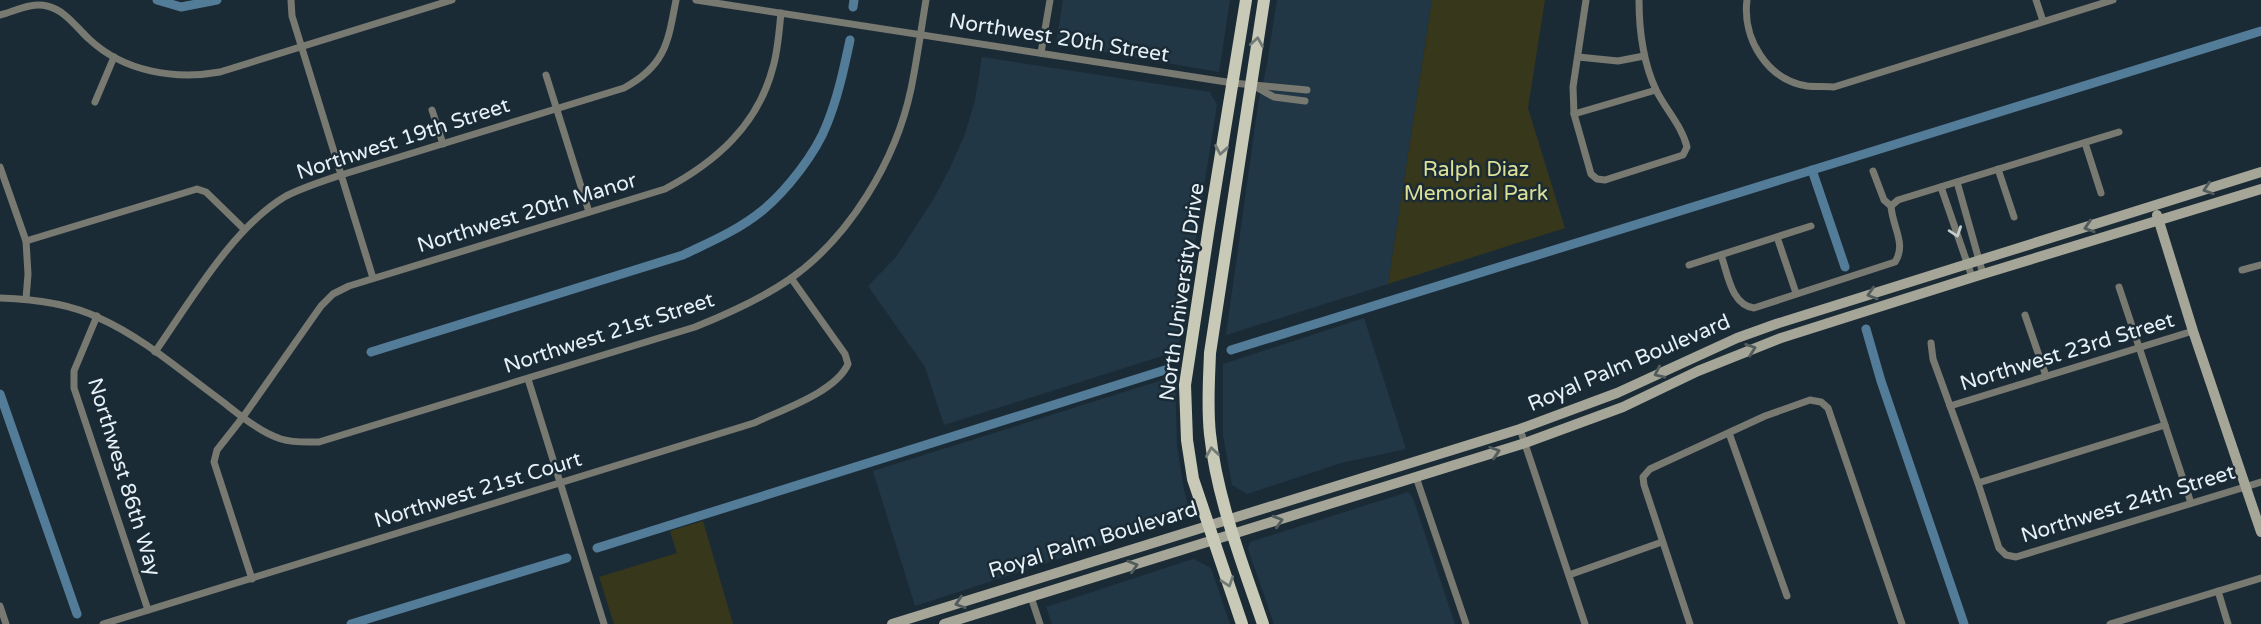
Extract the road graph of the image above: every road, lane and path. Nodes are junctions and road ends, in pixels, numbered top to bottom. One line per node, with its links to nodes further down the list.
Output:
1 (291, 0): 20 (street)
2 (452, 0): 20 (street)
3 (676, 0): 32 (street, Northwest 19th Street)
4 (696, 0): 15 (street, Northwest 20th Street)
5 (926, 0): 19 (street, Northwest 21st Street)
6 (1050, 0): 21 (street)
7 (1246, 0): 26 (main road, North University Drive)
8 (1264, 0): 27 (main road, North University Drive, one-way to 8)
9 (1587, 0): 24 (street)
10 (1639, 0): 22 (street)
11 (1747, 0): 18 (street)
12 (2036, 0): 18 (street)
13 (2113, 0): 18 (street)
14 (44, 3): 17 (street); 23 (street)
15 (738, 3): 16 (street, Northwest 20th Street)
16 (782, 13): 19 (street, Northwest 20th Street); 49 (street, Northwest 20th Manor)
17 (0, 15)
18 (2043, 21)
19 (920, 34): 21 (street, Northwest 20th Street); 65 (street, Northwest 21st Street)
20 (302, 46): 23 (street); 42 (street)
21 (1041, 53): 26 (street, Northwest 20th Street)
22 (1644, 55): 24 (street); 29 (street)
23 (114, 57): 30 (street)
24 (1578, 57): 34 (street)
25 (546, 75): 32 (street)
26 (1233, 83): 27 (street, Northwest 20th Street); 52 (main road, North University Drive, one-way to 52)
27 (1250, 84): 28 (street, Northwest 20th Street); 31 (street, Northwest 20th Street); 58 (main road, North University Drive)
28 (1307, 90)
29 (1656, 90): 34 (street); 34 (street)
30 (95, 102)
31 (1305, 102)
32 (557, 109): 37 (street, Northwest 19th Street); 49 (street)
33 (432, 110): 37 (street)
34 (1574, 114)
35 (2119, 132): 36 (street)
36 (2084, 143): 39 (street); 46 (street)
37 (443, 144): 42 (street, Northwest 19th Street)
38 (0, 167): 56 (street)
39 (1998, 169): 43 (street); 50 (street)
40 (1873, 172): 47 (street)
41 (2261, 172): 48 (main road, Royal Palm Boulevard, one-way to 48)
42 (341, 175): 54 (street, Northwest 19th Street); 64 (street)
43 (1957, 182): 44 (street); 59 (street)
44 (1941, 187): 47 (street); 59 (street, one-way to 59)
45 (2261, 189): 51 (main road, Royal Palm Boulevard)
46 (2101, 193)
47 (1891, 206): 67 (street)
48 (2154, 206): 51 (main road); 59 (main road, Royal Palm Boulevard, one-way to 59)
49 (589, 212): 64 (street, Northwest 20th Manor)
50 (2014, 217)
51 (2159, 220): 63 (main road, Royal Palm Boulevard); 72 (main road)
52 (1209, 222): 58 (main road); 93 (main road, North University Drive)
53 (1811, 226): 55 (street)
54 (244, 229): 56 (street); 75 (street, Northwest 19th Street)
55 (1777, 237): 57 (street); 67 (street)
56 (26, 241): 69 (street)
57 (1721, 255): 60 (street); 67 (street)
58 (1224, 263): 92 (main road, North University Drive, one-way to 58)
59 (1973, 263): 63 (street); 63 (street); 81 (main road, Royal Palm Boulevard, one-way to 81)
60 (1689, 265)
61 (2261, 265): 62 (street)
62 (2242, 270)
63 (1977, 275): 83 (main road, Royal Palm Boulevard, one-way to 63)
64 (373, 278): 79 (street, Northwest 20th Manor)
65 (791, 278): 77 (street, Northwest 21st Street); 88 (street, Northwest 21st Court)
66 (2119, 287): 74 (street)
67 (1796, 293)
68 (0, 298): 69 (street, Northwest 21st Street)
69 (26, 299): 71 (street, Northwest 21st Street)
70 (2025, 315): 76 (street)
71 (97, 316): 75 (street, Northwest 21st Street); 105 (street, Northwest 86th Way)
72 (2193, 331): 74 (street, Northwest 23rd Street); 89 (main road)
73 (1931, 343): 78 (street)
74 (2138, 348): 76 (street, Northwest 23rd Street); 80 (street)
75 (155, 352): 79 (street, Northwest 21st Street)
76 (2046, 376): 78 (street, Northwest 23rd Street)
77 (528, 379): 79 (street, Northwest 21st Street); 88 (street)
78 (1950, 406): 87 (street)
79 (243, 417): 100 (street, Northwest 20th Manor)
80 (2165, 425): 87 (street); 91 (street)
81 (1520, 429): 83 (street); 84 (main road, Royal Palm Boulevard)
82 (1730, 433): 97 (street); 102 (street); 119 (street)
83 (1525, 443): 85 (main road, Royal Palm Boulevard, one-way to 83); 98 (street)
84 (1397, 466): 90 (main road); 92 (main road, Royal Palm Boulevard)
85 (1416, 477): 90 (main road, Royal Palm Boulevard); 116 (street)
86 (2261, 482): 89 (street, Northwest 24th Street)
87 (1978, 483): 91 (street, Northwest 24th Street)
88 (559, 484): 100 (street, Northwest 21st Court); 110 (street)
89 (2245, 486): 91 (street, Northwest 24th Street); 94 (main road)
90 (1373, 491): 95 (main road, Royal Palm Boulevard, one-way to 90)
91 (2191, 503)
92 (1228, 518): 93 (main road, Royal Palm Boulevard); 95 (main road, North University Drive)
93 (1207, 525): 96 (main road, North University Drive); 106 (main road, Royal Palm Boulevard, one-way to 106)
94 (2261, 532)
95 (1233, 535): 96 (main road, Royal Palm Boulevard); 115 (main road, North University Drive)
96 (1213, 541): 103 (main road, Royal Palm Boulevard, one-way to 96); 114 (main road, North University Drive, one-way to 114)
97 (1662, 542): 98 (street); 118 (street)
98 (1569, 575): 117 (street)
99 (2261, 578): 101 (street)
100 (252, 579): 105 (street, Northwest 21st Court)
101 (2218, 591): 107 (street); 121 (street)
102 (1787, 596)
103 (1031, 597): 112 (main road, Royal Palm Boulevard); 113 (street)
104 (0, 606): 108 (street)
105 (148, 610): 109 (street, Northwest 21st Court)
106 (921, 620): 111 (main road, Royal Palm Boulevard)
107 (2129, 621): 120 (street)
108 (6, 624)
109 (103, 624)
110 (604, 624)
111 (892, 624)
112 (944, 624)
113 (1040, 624)
114 (1242, 624)
115 (1263, 624)
116 (1466, 624)
117 (1585, 624)
118 (1690, 624)
119 (1902, 624)
120 (2110, 624)
121 (2228, 624)

